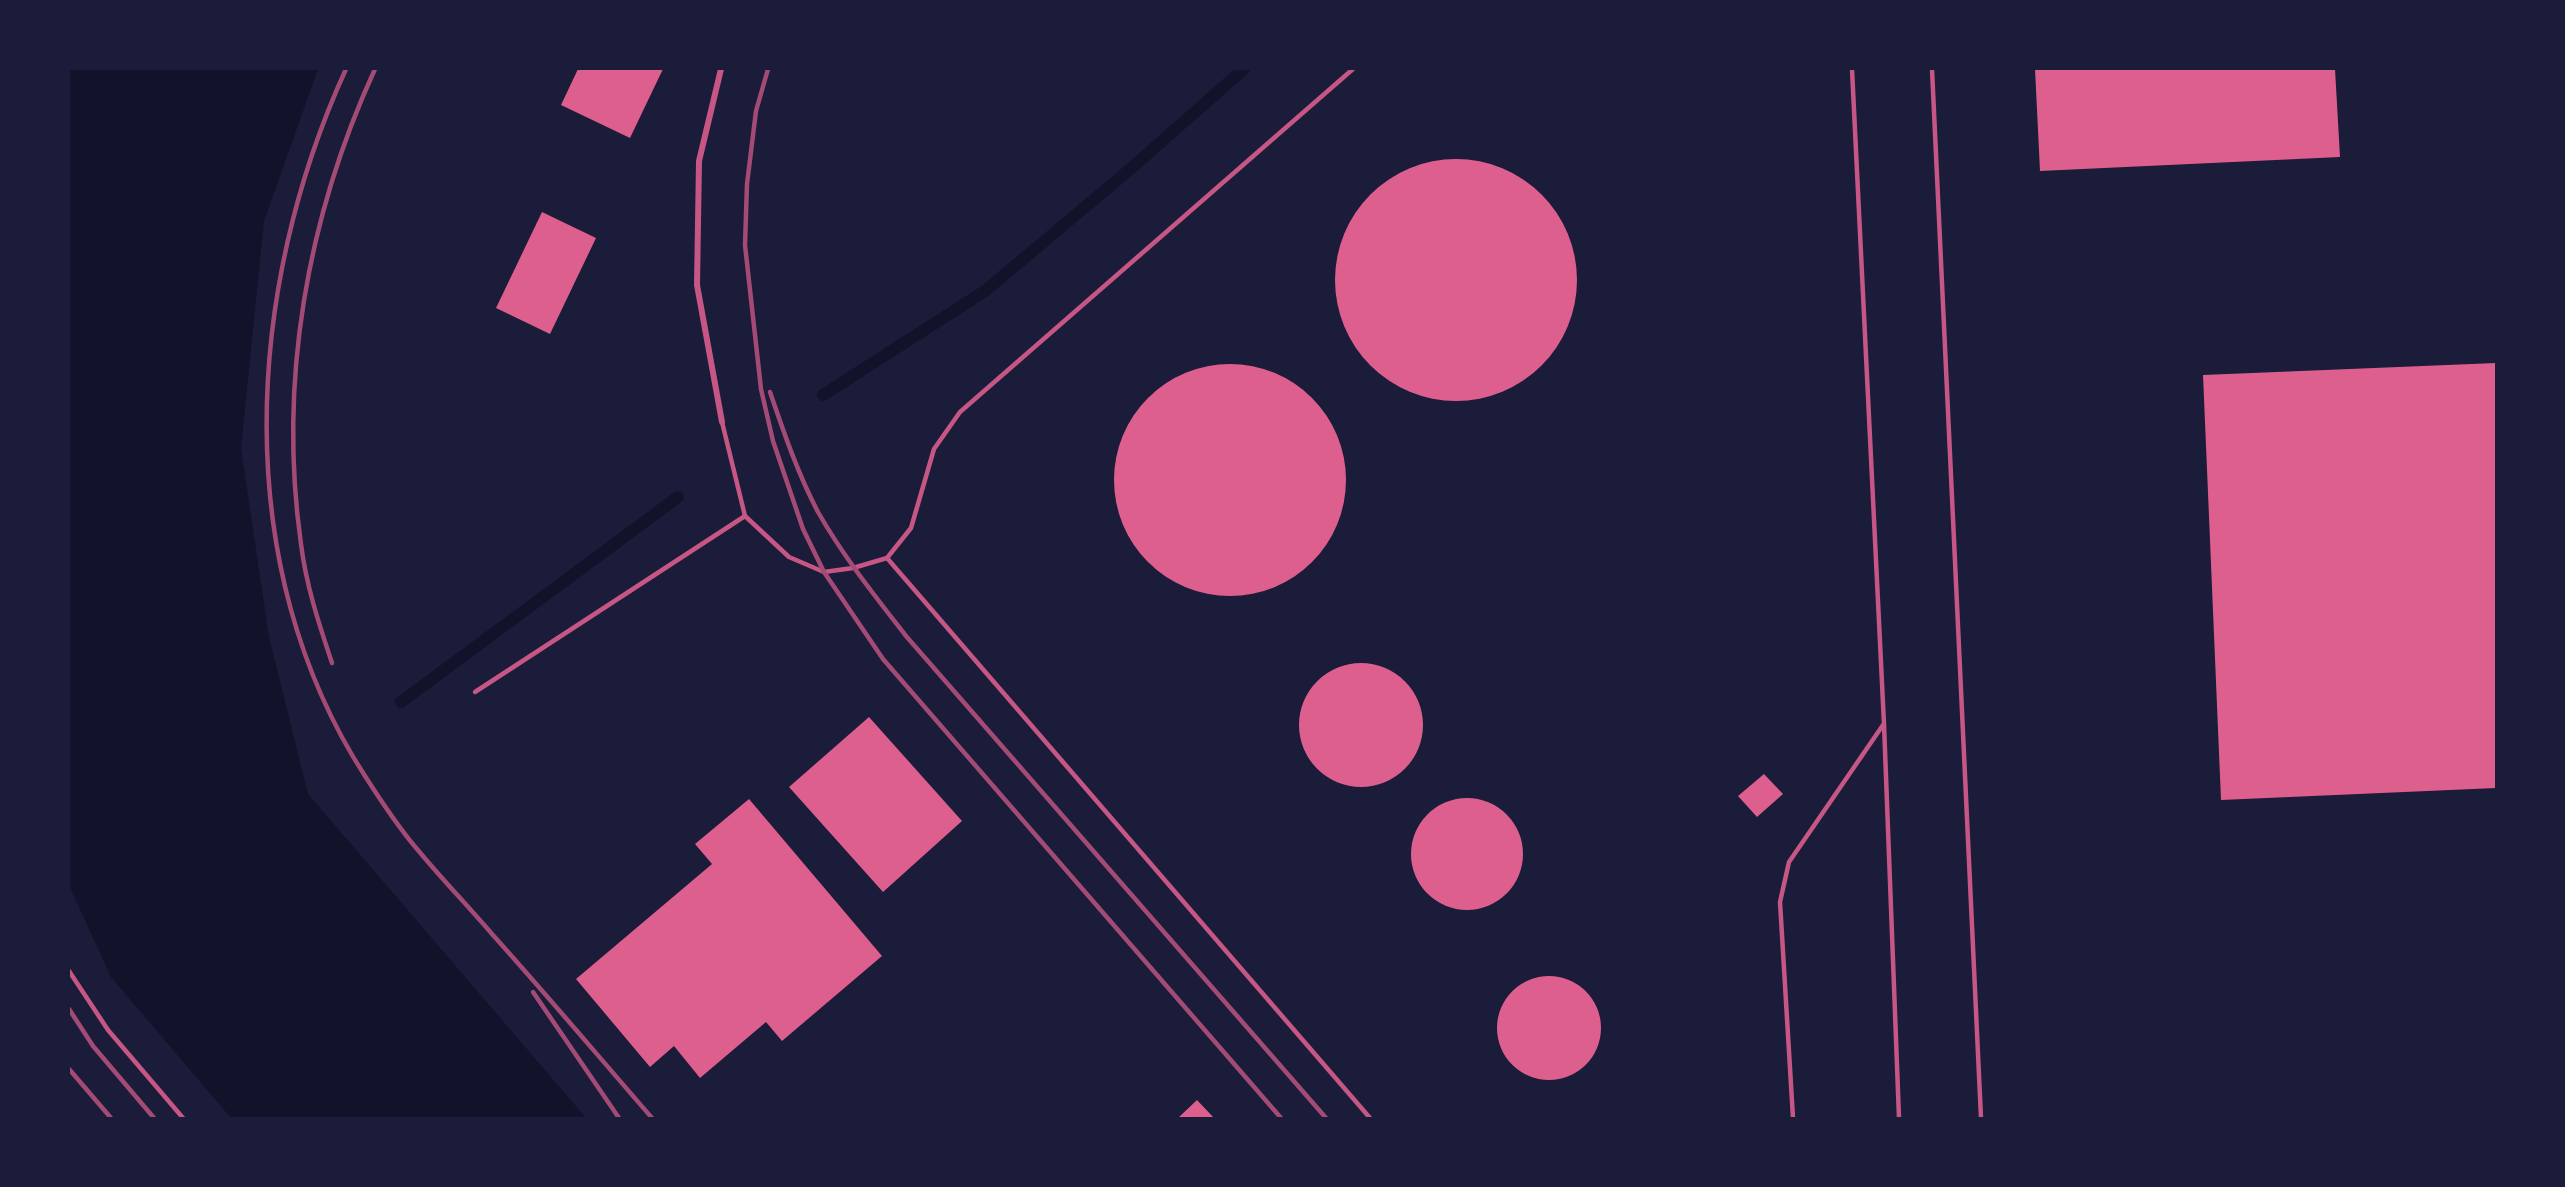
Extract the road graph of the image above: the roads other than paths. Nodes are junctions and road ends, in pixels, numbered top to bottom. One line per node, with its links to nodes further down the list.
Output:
1 (721, 69): 5 (street)
2 (1353, 69): 7 (lane)
3 (1852, 69): 9 (lane)
4 (1932, 69): 15 (lane)
5 (722, 422): 6 (lane)
6 (745, 516): 7 (lane); 8 (lane)
7 (888, 558): 12 (lane)
8 (475, 692)
9 (1884, 724): 13 (lane); 14 (lane)
10 (70, 974): 11 (lane)
11 (183, 1118)
12 (1370, 1118)
13 (1793, 1118)
14 (1899, 1118)
15 (1980, 1118)

